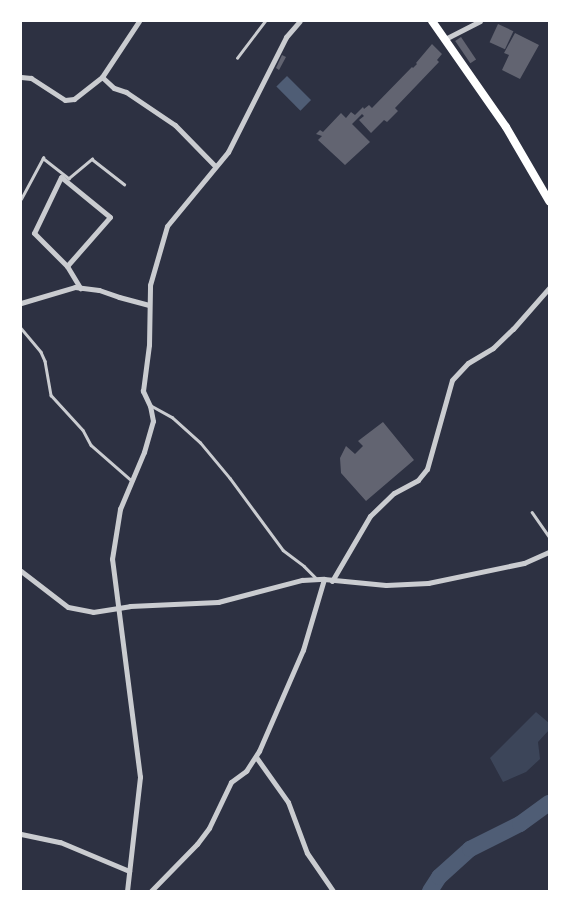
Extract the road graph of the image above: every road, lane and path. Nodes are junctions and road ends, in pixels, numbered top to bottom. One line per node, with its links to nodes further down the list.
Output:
1 (140, 21): 9 (street)
2 (265, 21): 7 (lane)
3 (300, 21): 10 (street)
4 (432, 21): 6 (highway)
5 (480, 21): 6 (street)
6 (445, 39): 13 (highway)
7 (237, 58)
8 (21, 77): 9 (street)
9 (102, 77): 10 (street)
10 (215, 166): 18 (street)
11 (124, 184): 12 (lane)
12 (21, 199)
13 (549, 201)
14 (68, 266): 14 (street); 15 (street)
15 (80, 288): 17 (street); 18 (street)
16 (549, 288): 28 (street)
17 (21, 303)
18 (149, 305): 20 (street)
19 (21, 328): 21 (lane)
20 (150, 406): 21 (street); 27 (lane)
21 (131, 480): 29 (street)
22 (532, 512): 23 (lane)
23 (549, 536)
24 (549, 552): 28 (street)
25 (21, 570): 29 (street)
26 (324, 579): 27 (street); 28 (street); 30 (street)
27 (317, 580): 29 (street)
28 (332, 581)
29 (118, 608): 32 (street)
30 (256, 757): 34 (street); 35 (street)
31 (21, 834): 32 (street)
32 (129, 871): 33 (street)
33 (127, 891)
34 (152, 891)
35 (333, 891)

